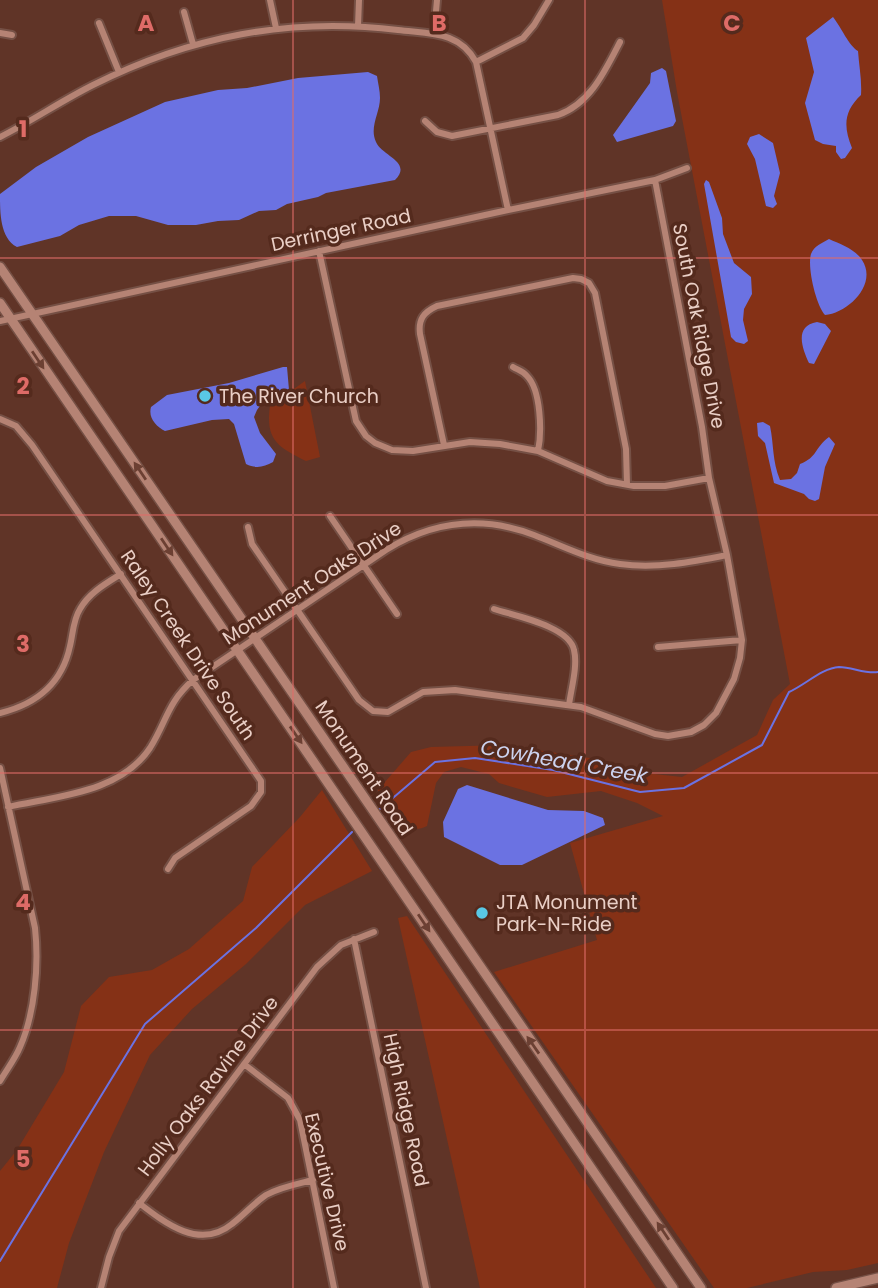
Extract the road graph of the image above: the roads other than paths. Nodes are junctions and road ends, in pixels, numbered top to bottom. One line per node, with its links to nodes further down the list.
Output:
1 (270, 0): 8 (street)
2 (359, 0): 7 (street)
3 (437, 0): 10 (street)
4 (549, 0): 14 (street)
5 (184, 12): 13 (street)
6 (99, 23): 15 (street)
7 (358, 26): 8 (street); 10 (street)
8 (276, 28): 13 (street)
9 (0, 33): 11 (street)
10 (434, 34): 14 (street)
11 (12, 35)
12 (620, 42): 17 (street)
13 (193, 44): 15 (street)
14 (477, 62): 17 (street)
15 (118, 72): 18 (street)
16 (425, 121): 17 (street)
17 (491, 129): 21 (street)
18 (0, 137)
19 (687, 168): 20 (street, Derringer Road)
20 (655, 180): 21 (street, Derringer Road); 32 (street, South Oak Ridge Drive)
21 (508, 210): 22 (street, Derringer Road)
22 (319, 251): 25 (street, Derringer Road); 30 (street)
23 (0, 267): 25 (main road, Monument Road)
24 (0, 303): 26 (main road, Monument Road)
25 (33, 314): 26 (street, Derringer Road); 42 (main road, Monument Road, one-way to 25)
26 (11, 319): 27 (street, Derringer Road); 45 (main road, Monument Road, one-way to 45)
27 (0, 321)
28 (513, 367): 31 (street)
29 (0, 419): 38 (street, Raley Creek Drive South)
30 (444, 445): 31 (street); 33 (street)
31 (538, 451): 33 (street)
32 (709, 478): 33 (street); 36 (street, South Oak Ridge Drive)
33 (627, 484)
34 (330, 516): 37 (street)
35 (248, 527): 39 (street)
36 (727, 555): 37 (street, Monument Oaks Drive); 43 (street, South Oak Ridge Drive)
37 (363, 565): 39 (street, Monument Oaks Drive); 41 (street)
38 (121, 574): 46 (street, Raley Creek Drive South); 48 (street)
39 (298, 609): 42 (street, Monument Oaks Drive); 47 (street)
40 (494, 609): 47 (street)
41 (397, 614)
42 (254, 639): 45 (street, Monument Oaks Drive); 54 (main road, Monument Road)
43 (742, 640): 44 (street); 47 (street)
44 (658, 647)
45 (237, 650): 46 (street, Monument Oaks Drive); 55 (main road, Monument Road, one-way to 55)
46 (194, 680): 50 (street, Monument Oaks Drive); 51 (street, Raley Creek Drive South)
47 (569, 705)
48 (0, 713)
49 (0, 768): 50 (street)
50 (8, 807): 57 (street)
51 (168, 869)
52 (374, 932): 53 (street, Holly Oaks Ravine Drive)
53 (354, 939): 56 (street, Holly Oaks Ravine Drive); 64 (street, High Ridge Road)
54 (487, 978): 55 (main road); 65 (main road, Monument Road, one-way to 54)
55 (470, 989): 61 (main road, Monument Road)
56 (244, 1064): 58 (street, Executive Drive); 59 (street, Holly Oaks Ravine Drive)
57 (0, 1081)
58 (313, 1180): 59 (street); 63 (street, Executive Drive)
59 (139, 1203): 62 (street, Holly Oaks Ravine Drive)
60 (878, 1278): 66 (main road)
61 (671, 1286)
62 (101, 1288)
63 (334, 1288)
64 (426, 1288)
65 (701, 1288)
66 (836, 1288)

